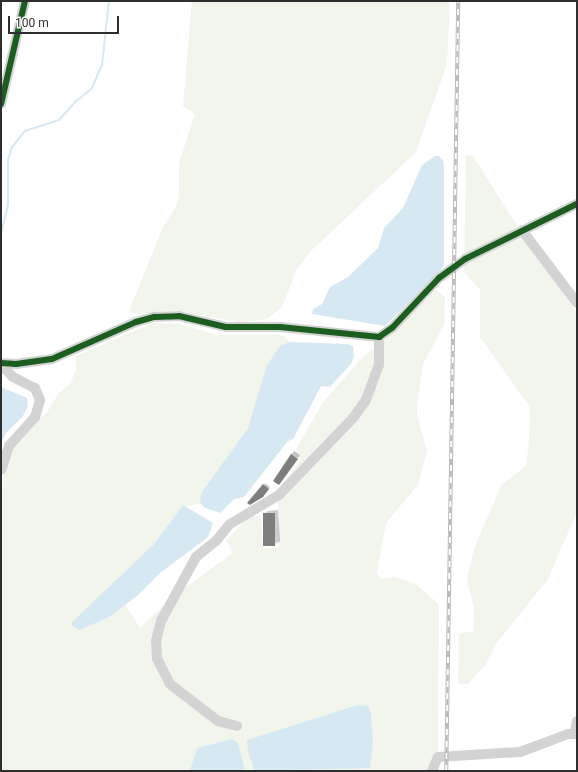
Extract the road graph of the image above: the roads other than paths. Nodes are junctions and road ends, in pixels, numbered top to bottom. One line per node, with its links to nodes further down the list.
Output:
1 (25, 1): 2 (street)
2 (5, 72): 3 (street)
3 (1, 104)
4 (577, 204): 5 (street)
5 (522, 230): 6 (street); 7 (street)
6 (577, 303)
7 (379, 337): 8 (street); 11 (street)
8 (1, 364): 9 (street)
9 (1, 470)
10 (577, 721): 12 (street)
11 (237, 726)
12 (576, 734): 13 (street)
13 (432, 771)

